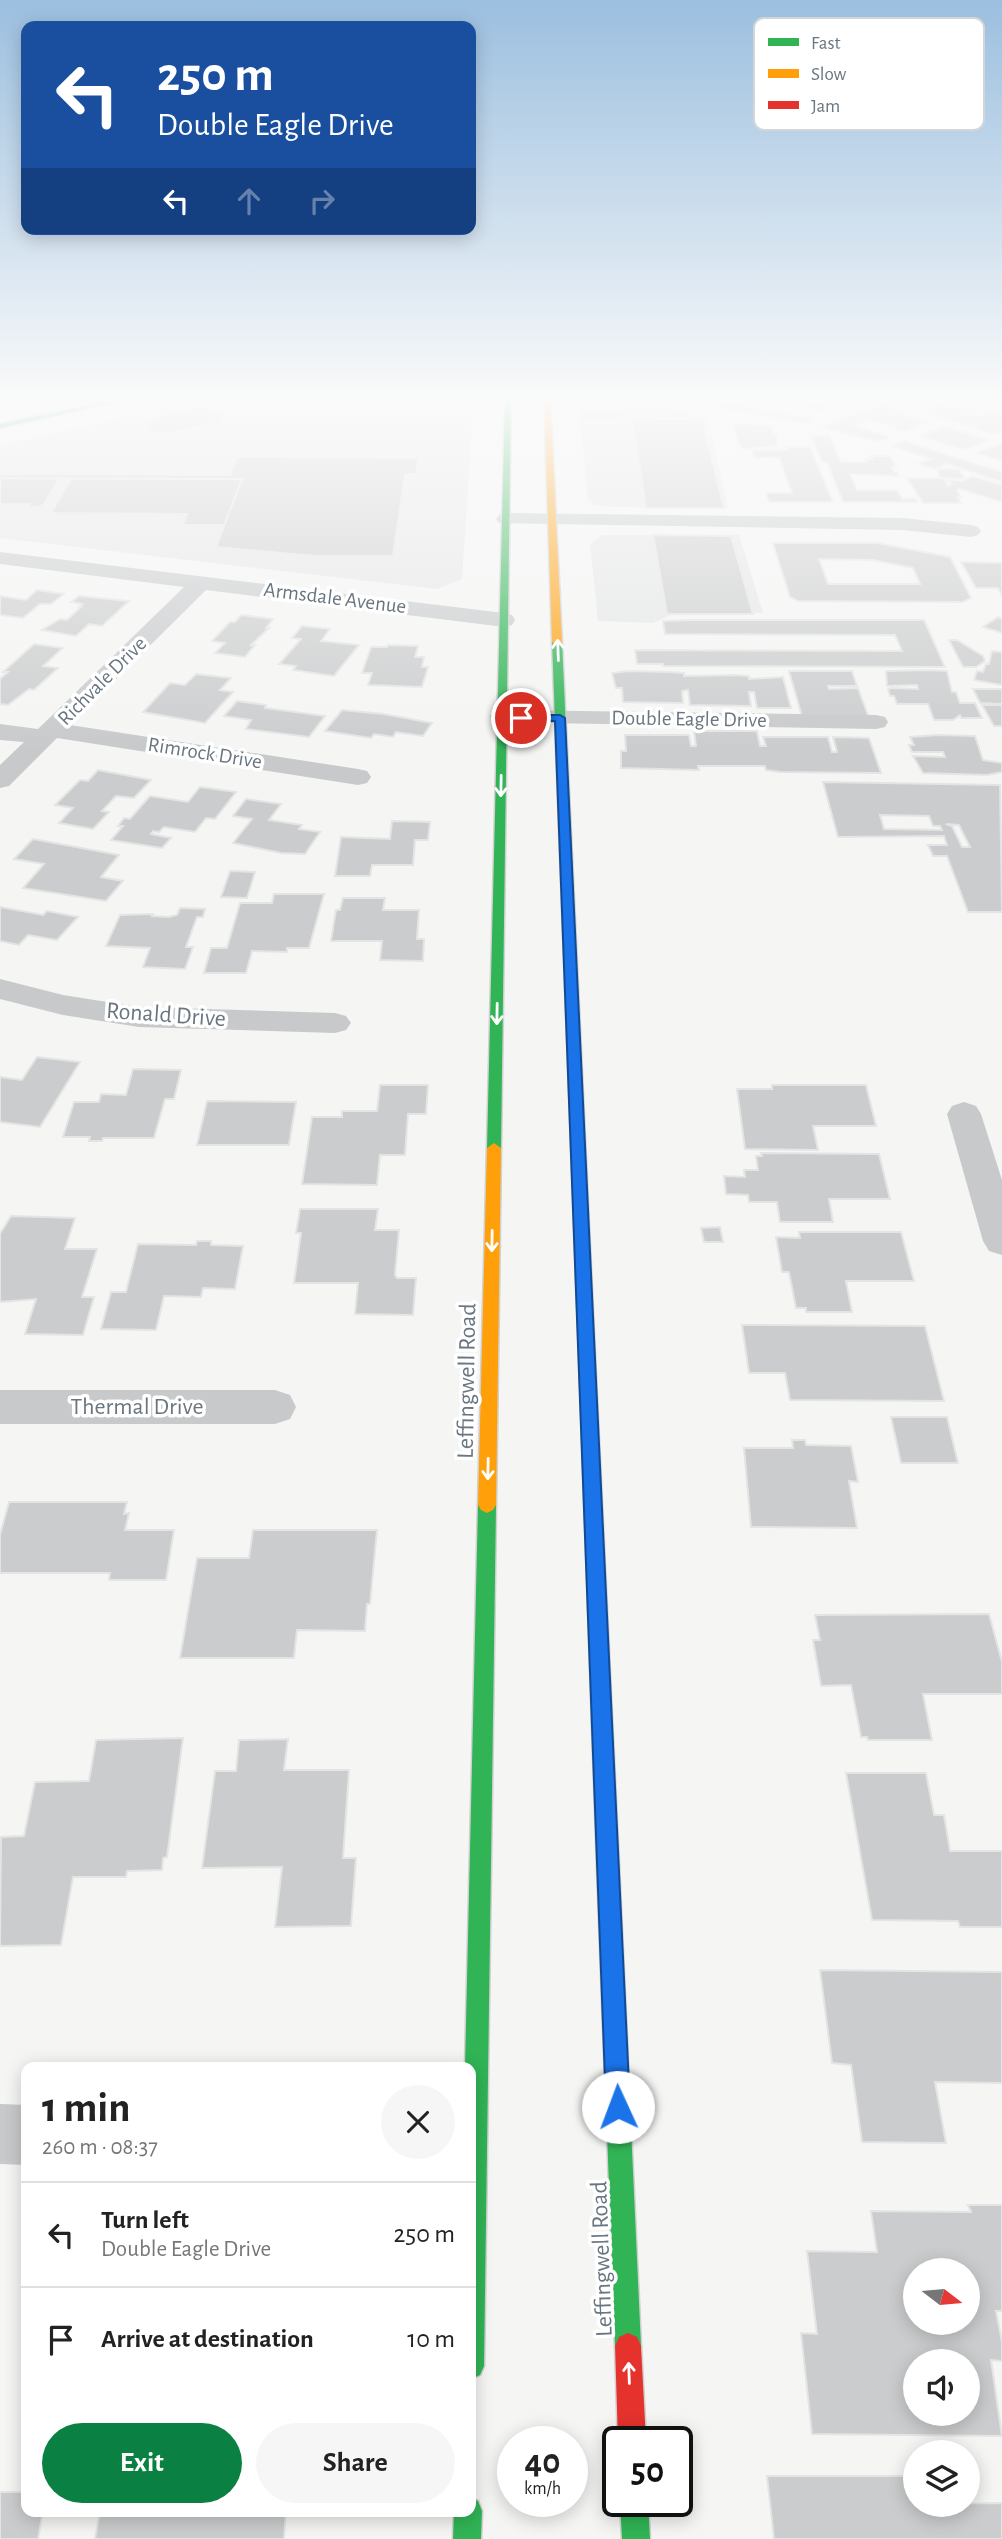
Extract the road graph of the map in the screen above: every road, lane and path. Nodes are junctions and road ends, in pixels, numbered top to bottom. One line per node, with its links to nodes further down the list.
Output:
1 (506, 514): 3 (main road, Leffingwell Road)
2 (552, 514): 4 (main road, Leffingwell Road)
3 (506, 519): 4 (street); 8 (main road, Leffingwell Road)
4 (552, 520): 5 (street); 10 (main road, Leffingwell Road, one-way to 4)
5 (971, 531)
6 (0, 558): 7 (street, Armsdale Avenue)
7 (203, 581): 8 (street, Armsdale Avenue); 13 (street, Richvale Drive)
8 (504, 620): 9 (main road, Leffingwell Road)
9 (502, 718): 10 (street, Double Eagle Drive); 22 (main road, Leffingwell Road, one-way to 22)
10 (560, 718): 11 (street, Double Eagle Drive); 25 (main road, Leffingwell Road, one-way to 10)
11 (876, 722)
12 (0, 732): 13 (street, Rimrock Drive)
13 (48, 734): 14 (street, Rimrock Drive); 15 (street, Richvale Drive)
14 (358, 776)
15 (0, 780)
16 (0, 989): 17 (street, Ronald Drive)
17 (335, 1023)
18 (964, 1114): 19 (street)
19 (1002, 1241)
20 (0, 1407): 21 (street, Thermal Drive)
21 (275, 1407)
22 (476, 2100)
23 (0, 2134): 24 (street)
24 (21, 2136)
25 (631, 2426)
26 (468, 2517): 28 (main road)
27 (635, 2517): 29 (main road)
28 (467, 2539)
29 (636, 2539)

